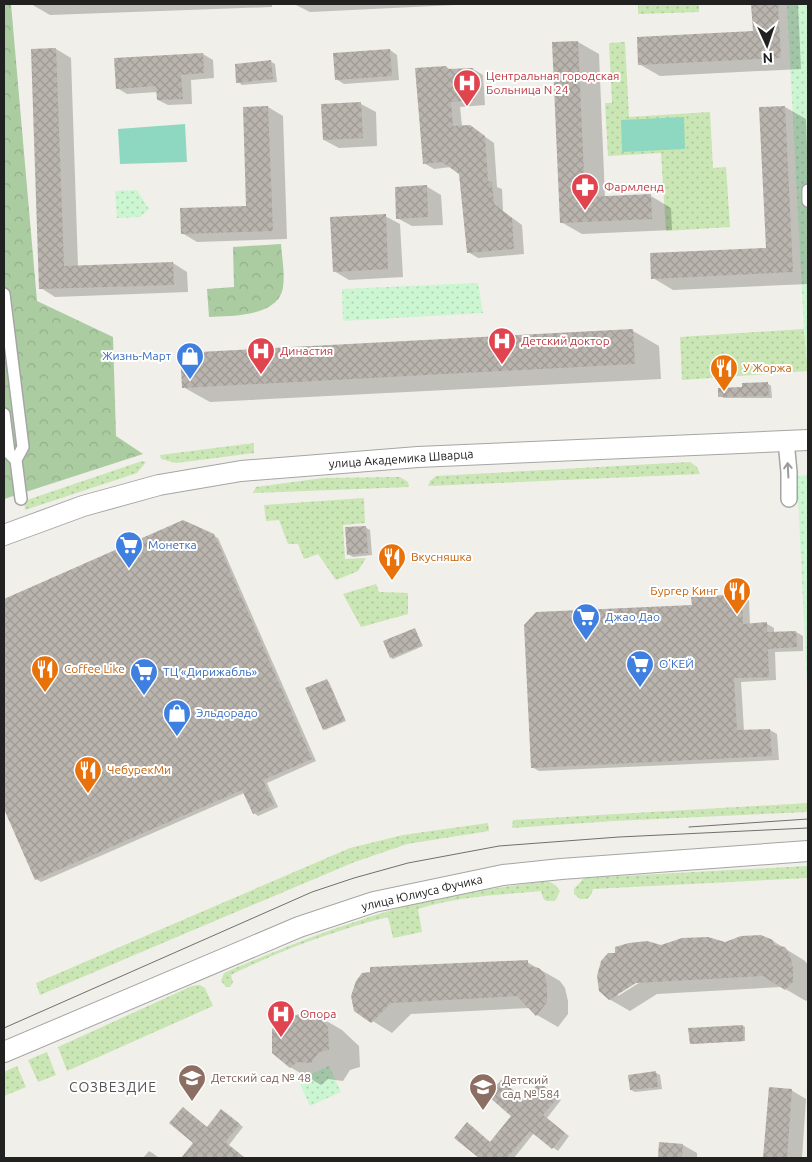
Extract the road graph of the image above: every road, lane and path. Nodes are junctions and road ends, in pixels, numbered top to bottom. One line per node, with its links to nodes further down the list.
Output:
1 (808, 190): 2 (street)
2 (808, 201)
3 (4, 294): 7 (street)
4 (4, 414): 7 (street)
5 (808, 440): 6 (street, улица Академика Шварца)
6 (786, 441): 9 (street, one-way to 6); 10 (street, улица Академика Шварца)
7 (16, 460): 8 (street)
8 (21, 499)
9 (789, 499)
10 (4, 535)
11 (808, 852): 12 (street, улица Юлиуса Фучика)
12 (4, 1052)

